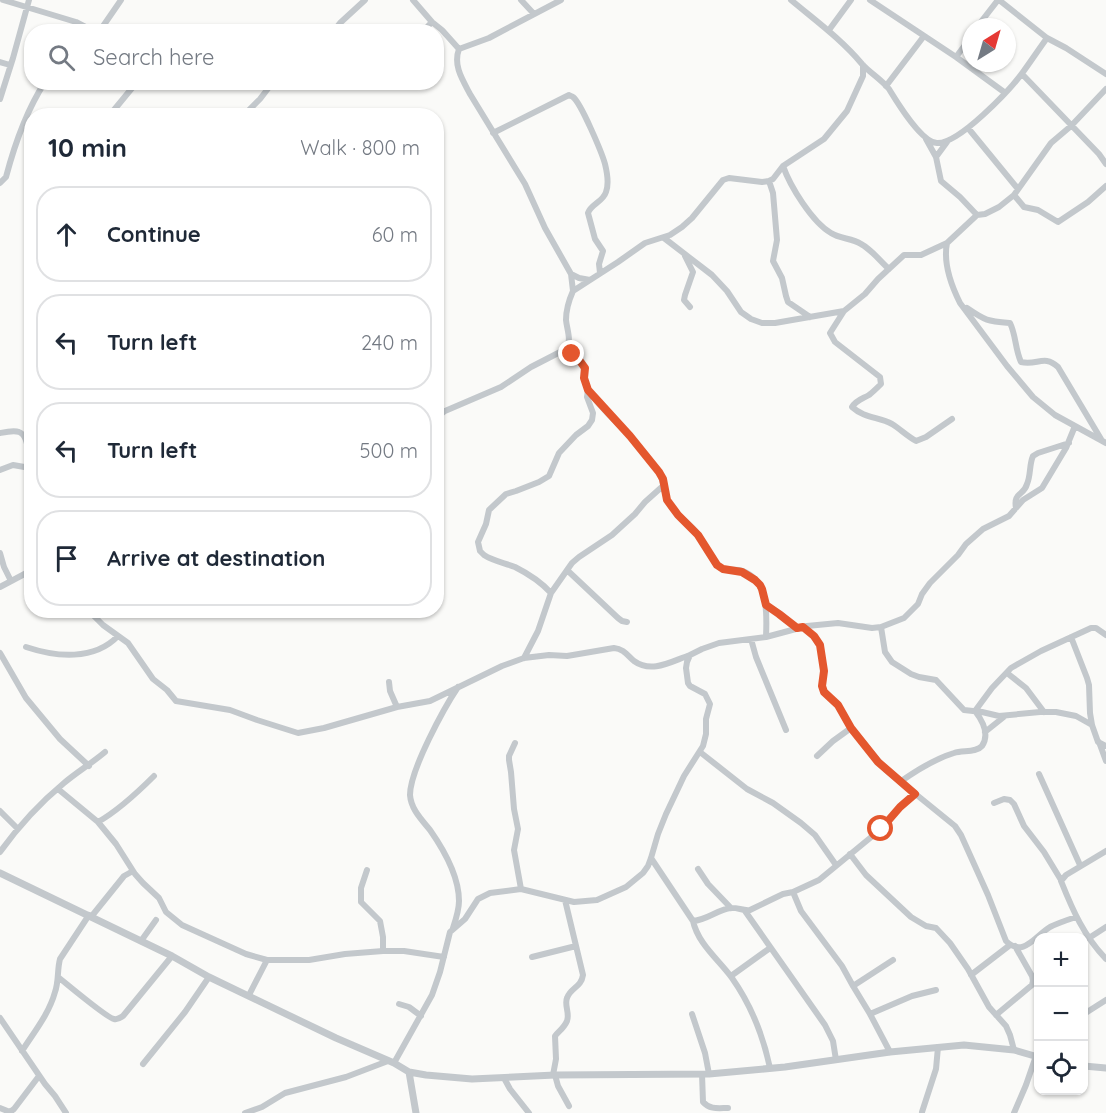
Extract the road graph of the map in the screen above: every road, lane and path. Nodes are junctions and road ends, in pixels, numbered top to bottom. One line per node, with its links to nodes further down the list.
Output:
1 (3, 0): 11 (street)
2 (121, 0): 16 (street)
3 (365, 0): 17 (street)
4 (413, 0): 14 (street)
5 (521, 0): 12 (street)
6 (561, 0): 12 (street)
7 (791, 0): 19 (street)
8 (851, 0): 19 (street)
9 (870, 0): 21 (street)
10 (998, 0): 13 (street); 22 (street)
11 (28, 4): 15 (street); 27 (street)
12 (534, 14): 23 (street)
13 (985, 18)
14 (432, 22): 18 (street)
15 (80, 24)
16 (99, 24)
17 (339, 24)
18 (434, 24)
19 (829, 30): 28 (street)
20 (444, 32): 23 (street)
21 (924, 36): 25 (street); 33 (street)
22 (1047, 38): 30 (street); 31 (street)
23 (459, 49): 46 (street)
24 (962, 49): 25 (street)
25 (956, 57): 38 (street)
26 (0, 62): 27 (street)
27 (10, 65): 39 (street)
28 (863, 65): 29 (street); 32 (street)
29 (870, 71): 32 (street); 33 (street)
30 (1022, 74): 38 (street); 44 (street)
31 (1106, 74)
32 (863, 76): 51 (street)
33 (886, 86): 47 (street)
34 (1106, 89): 44 (street)
35 (40, 90): 40 (street)
36 (130, 90): 41 (street)
37 (267, 90): 42 (street)
38 (1004, 92): 45 (street)
39 (0, 99)
40 (30, 108)
41 (116, 108)
42 (251, 108)
43 (24, 121): 53 (street)
44 (1071, 126): 50 (street); 55 (street)
45 (968, 128): 48 (street); 55 (street)
46 (493, 133): 61 (street); 62 (street)
47 (924, 135): 48 (street); 49 (street)
48 (947, 142): 49 (street)
49 (936, 157): 56 (street)
50 (1106, 164)
51 (783, 166): 52 (street); 60 (street)
52 (769, 181): 57 (street); 68 (street)
53 (0, 183)
54 (1106, 186): 55 (street)
55 (1016, 192): 56 (street)
56 (977, 215): 58 (street)
57 (664, 238): 59 (street); 61 (street)
58 (947, 243): 60 (street); 65 (street)
59 (685, 255): 66 (street); 68 (street)
60 (889, 269): 67 (street)
61 (600, 273): 63 (street)
62 (571, 274): 63 (street); 64 (street)
63 (590, 280): 64 (street)
64 (573, 291): 69 (street)
65 (960, 303): 73 (street); 76 (street)
66 (690, 307)
67 (844, 311): 68 (street); 72 (street)
68 (810, 318)
69 (564, 351): 70 (street); 71 (street)
70 (588, 390): 80 (street); 87 (street)
71 (444, 412)
72 (952, 419)
73 (1074, 426): 76 (street); 77 (street)
74 (0, 433): 75 (street)
75 (24, 438)
76 (1103, 441)
77 (1069, 443): 81 (street); 81 (street)
78 (24, 467): 79 (street)
79 (0, 470)
80 (664, 485): 83 (street); 88 (street)
81 (1016, 508): 92 (street)
82 (0, 553): 85 (street)
83 (567, 570): 87 (street); 90 (street)
84 (24, 574): 85 (street)
85 (10, 580): 86 (street)
86 (0, 587)
87 (551, 593): 101 (street)
88 (766, 605): 91 (street); 95 (street)
89 (96, 618): 94 (street)
90 (627, 622)
91 (800, 627): 92 (street); 95 (street); 110 (street)
92 (881, 627): 106 (street)
93 (1106, 635): 96 (street)
94 (118, 636): 98 (street); 105 (street)
95 (766, 637): 97 (street)
96 (1071, 637): 102 (street); 109 (street)
97 (751, 639): 100 (street); 111 (street)
98 (26, 647)
99 (0, 653): 120 (street)
100 (690, 655): 101 (street); 117 (street)
101 (524, 658): 104 (street)
102 (1007, 673): 106 (street); 107 (street)
103 (389, 681): 105 (street)
104 (459, 686): 105 (street); 151 (street)
105 (397, 707)
106 (975, 711): 108 (street); 112 (street)
107 (1044, 712): 108 (street); 109 (street)
108 (1005, 716): 112 (street)
109 (1092, 725): 113 (street)
110 (851, 728): 118 (street); 123 (street)
111 (786, 730)
112 (986, 732): 123 (street)
113 (1098, 742): 115 (street); 119 (street)
114 (515, 743): 141 (street)
115 (1106, 746)
116 (105, 752): 120 (street)
117 (700, 752): 133 (street); 134 (street)
118 (817, 756)
119 (1106, 761)
120 (89, 766): 124 (street)
121 (1039, 774): 135 (street)
122 (154, 777): 128 (street)
123 (900, 782): 125 (street)
124 (58, 789): 128 (street); 129 (street)
125 (915, 794): 132 (street); 155 (street)
126 (994, 803): 140 (street)
127 (0, 811): 129 (street)
128 (98, 822): 138 (street)
129 (18, 829): 131 (street)
130 (1106, 850): 135 (street)
131 (0, 852)
132 (850, 854): 134 (street); 164 (street)
133 (651, 858): 143 (street); 149 (street)
134 (836, 865): 142 (street)
135 (1080, 865): 140 (street)
136 (698, 869): 144 (street)
137 (367, 870): 157 (street)
138 (134, 871): 146 (street); 162 (street)
139 (0, 873): 146 (street)
140 (1061, 880): 147 (street)
141 (521, 889): 143 (street); 151 (street)
142 (793, 892): 145 (street); 168 (street)
143 (565, 900): 154 (street)
144 (730, 908): 145 (street); 149 (street)
145 (745, 911): 156 (street)
146 (90, 916): 153 (street); 166 (street)
147 (1076, 917): 152 (street); 155 (street)
148 (156, 920): 153 (street)
149 (693, 921): 165 (street)
150 (1106, 927): 152 (street)
151 (453, 929): 159 (street)
152 (1089, 938): 161 (street)
153 (141, 942): 158 (street)
154 (576, 946): 160 (street); 193 (street)
155 (1013, 946): 164 (street); 176 (street)
156 (770, 948): 165 (street); 184 (street)
157 (383, 951): 159 (street); 162 (street)
158 (172, 956): 166 (street); 167 (street)
159 (444, 957): 177 (street)
160 (532, 957)
161 (1106, 959)
162 (267, 960): 170 (street)
163 (893, 960): 168 (street)
164 (971, 975): 176 (street)
165 (731, 976): 189 (street)
166 (58, 977): 181 (street)
167 (209, 977): 170 (street); 186 (street)
168 (853, 986): 175 (street)
169 (936, 990): 175 (street)
170 (249, 995): 185 (street)
171 (1106, 1000): 173 (street)
172 (399, 1004): 177 (street)
173 (1088, 1011)
174 (692, 1014): 192 (street)
175 (870, 1014): 182 (street)
176 (996, 1015): 180 (street)
177 (421, 1016): 185 (street)
178 (0, 1018): 181 (street)
179 (938, 1047): 180 (street); 182 (street); 199 (street)
180 (1014, 1050): 183 (street)
181 (22, 1051): 194 (street)
182 (890, 1052): 184 (street)
183 (1034, 1056)
184 (836, 1060): 189 (street)
185 (391, 1062): 191 (street); 201 (street)
186 (143, 1064)
187 (1034, 1065): 204 (street)
188 (1088, 1066): 190 (street)
189 (770, 1068): 192 (street)
190 (1106, 1068)
191 (409, 1071): 195 (street); 202 (street)
192 (706, 1074): 193 (street); 198 (street)
193 (554, 1075): 195 (street); 196 (street)
194 (39, 1076): 197 (street); 200 (street)
195 (504, 1078): 203 (street)
196 (568, 1107)
197 (0, 1108)
198 (728, 1108)
199 (922, 1112)
200 (66, 1113)
201 (244, 1113)
202 (416, 1113)
203 (529, 1113)
204 (1014, 1113)

